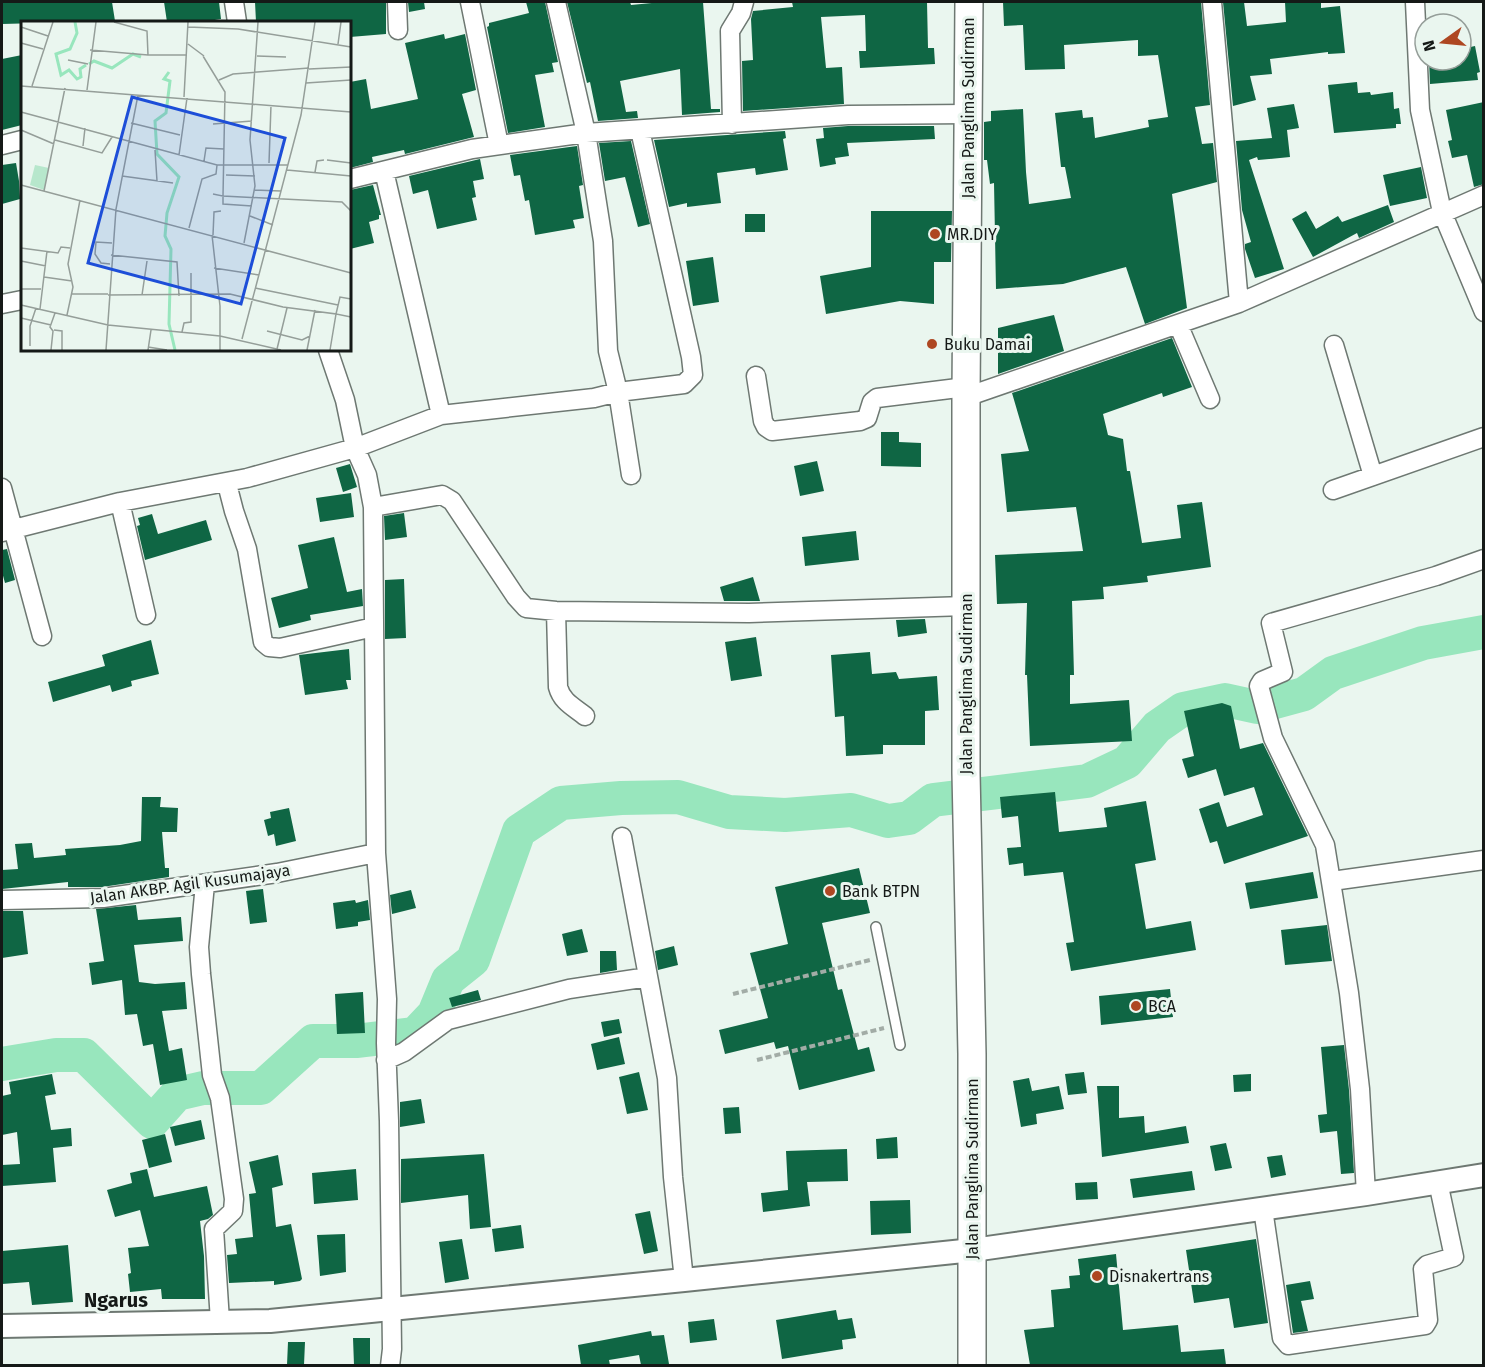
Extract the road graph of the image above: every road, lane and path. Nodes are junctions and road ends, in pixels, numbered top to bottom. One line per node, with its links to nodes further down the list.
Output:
1 (234, 2): 9 (street)
2 (397, 2): 10 (street)
3 (470, 2): 17 (street)
4 (556, 2): 14 (street)
5 (744, 2): 12 (street)
6 (969, 2): 11 (main road, Jalan Panglima Sudirman)
7 (1212, 2): 23 (street)
8 (1415, 2): 21 (street)
9 (237, 21)
10 (398, 30)
11 (968, 114): 12 (street); 31 (main road, Jalan Panglima Sudirman)
12 (732, 124): 13 (street)
13 (640, 130): 14 (street); 30 (street)
14 (586, 133): 17 (street); 30 (street)
15 (21, 140): 16 (street)
16 (2, 145)
17 (499, 145): 18 (street)
18 (384, 171): 19 (street); 33 (street)
19 (351, 179)
20 (1484, 195): 21 (street)
21 (1442, 212): 23 (street); 25 (street)
22 (21, 300): 24 (street)
23 (1239, 303): 26 (street)
24 (2, 304)
25 (1484, 312)
26 (1178, 324): 31 (street); 32 (street)
27 (1334, 345): 37 (street)
28 (328, 351): 35 (street)
29 (756, 375): 31 (street)
30 (618, 392): 33 (street); 36 (street)
31 (966, 392): 45 (main road, Jalan Panglima Sudirman)
32 (1210, 399)
33 (441, 414): 35 (street)
34 (1484, 437): 37 (street)
35 (355, 448): 38 (street); 42 (street)
36 (631, 475)
37 (1373, 476): 40 (street)
38 (226, 484): 41 (street); 48 (street)
39 (2, 488): 43 (street)
40 (1333, 490)
41 (120, 502): 43 (street); 47 (street)
42 (373, 507): 46 (street); 48 (street)
43 (7, 531): 49 (street)
44 (1484, 559): 54 (street)
45 (966, 606): 46 (street); 69 (main road, Jalan Panglima Sudirman)
46 (556, 611): 50 (street)
47 (146, 615)
48 (374, 627): 52 (street)
49 (42, 636)
50 (585, 716)
51 (622, 837): 59 (street)
52 (376, 853): 55 (street, Jalan AKBP. Agil Kusumajaya); 63 (street)
53 (1484, 860): 54 (street)
54 (1332, 881): 67 (street)
55 (205, 884): 56 (street, Jalan AKBP. Agil Kusumajaya); 72 (street)
56 (2, 900)
57 (876, 927): 58 (lane)
58 (882, 957): 60 (path); 61 (lane)
59 (648, 977): 63 (street); 70 (street)
60 (733, 994)
61 (896, 1025): 62 (lane); 64 (path)
62 (900, 1045)
63 (386, 1052): 71 (street)
64 (757, 1060)
65 (1484, 1175): 66 (street)
66 (1438, 1182): 67 (street); 68 (street)
67 (1366, 1194): 68 (street)
68 (1263, 1209): 69 (street)
69 (973, 1250): 70 (street); 75 (main road, Jalan Panglima Sudirman)
70 (684, 1280): 71 (street)
71 (392, 1309): 72 (street); 74 (street)
72 (220, 1321): 73 (street)
73 (2, 1326)
74 (390, 1365)
75 (972, 1365)

